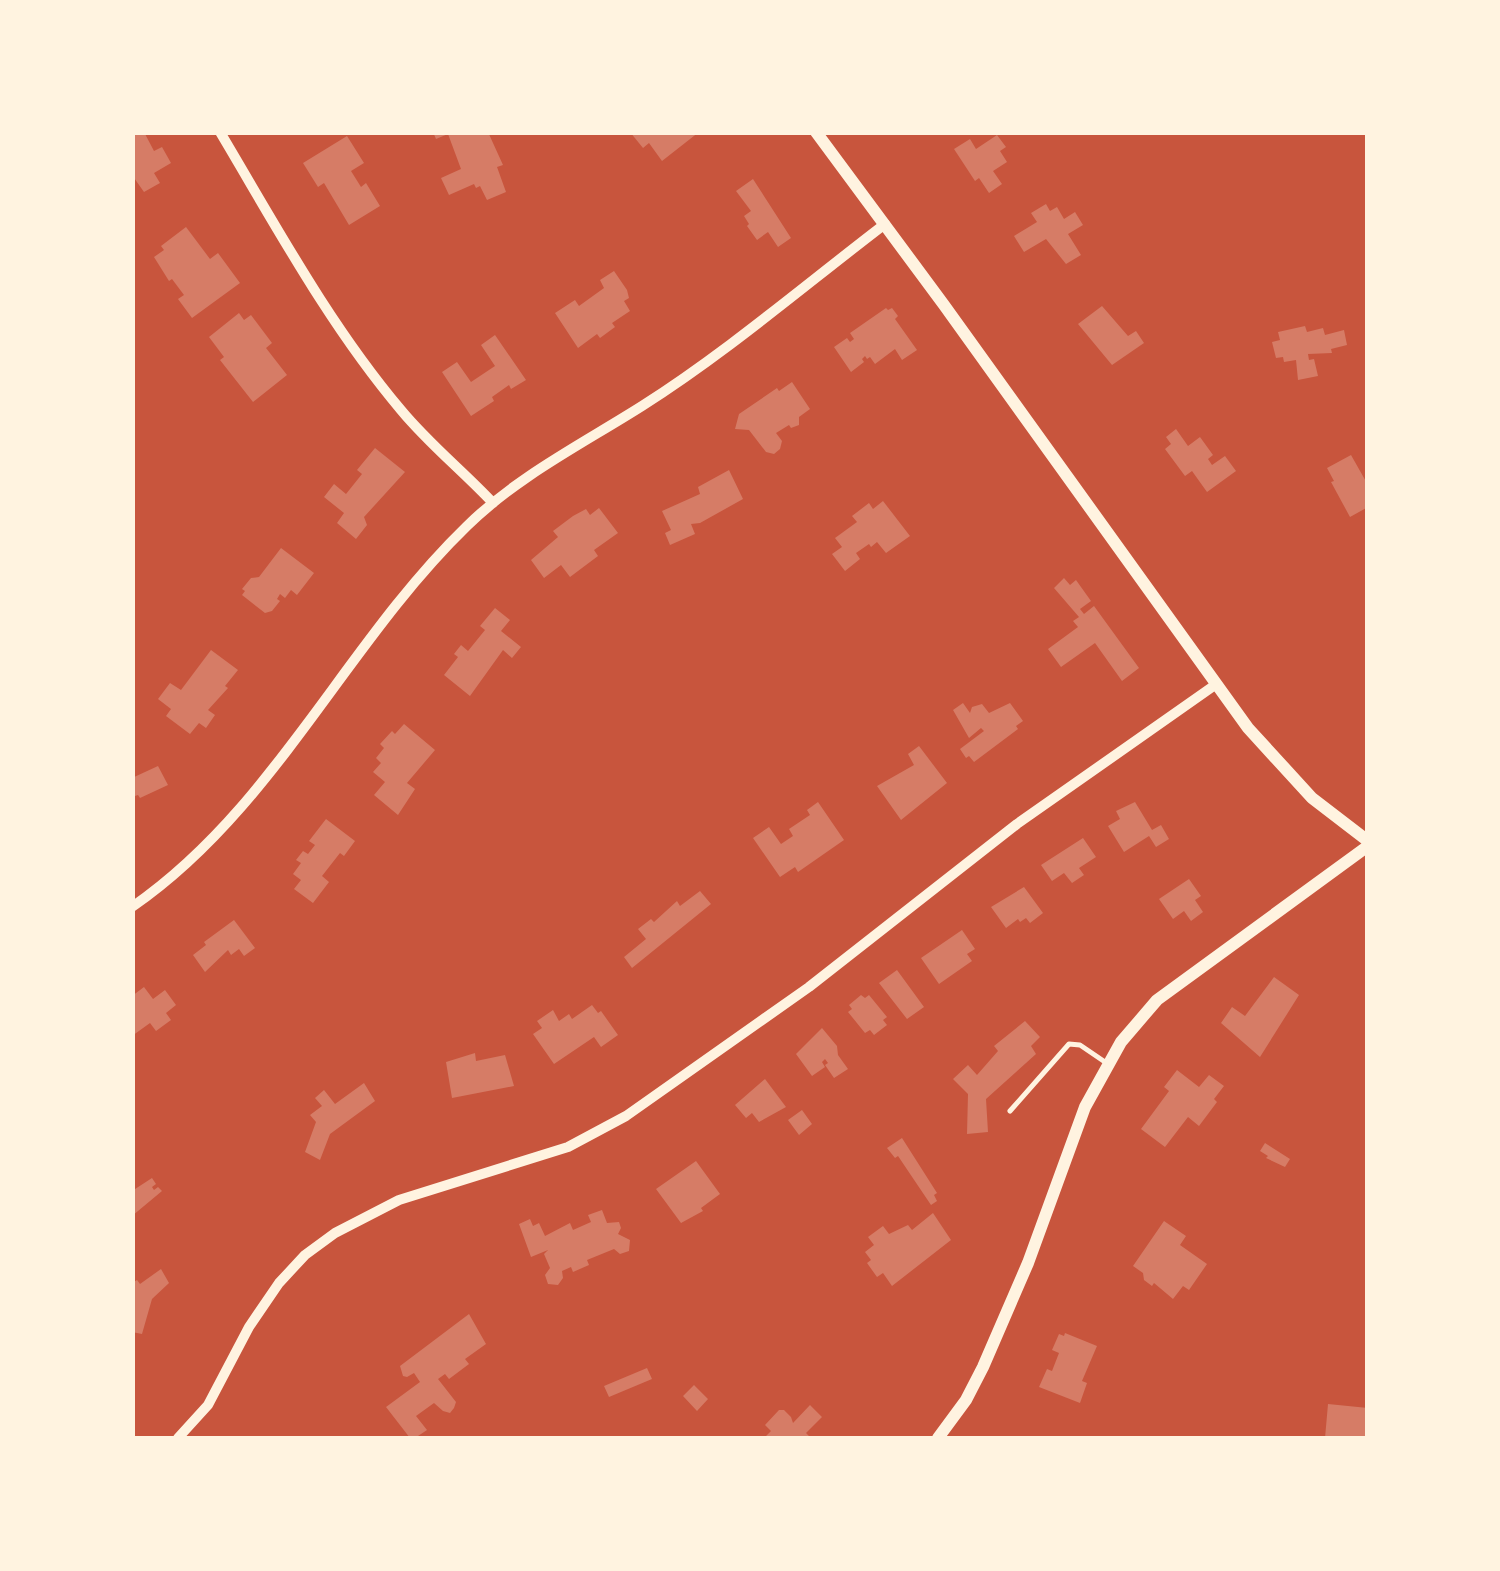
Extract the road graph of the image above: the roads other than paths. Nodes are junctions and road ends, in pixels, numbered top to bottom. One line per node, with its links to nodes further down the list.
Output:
1 (220, 132): 4 (street)
2 (816, 132): 3 (street)
3 (885, 224): 4 (street); 5 (street)
4 (493, 503): 7 (street)
5 (1215, 685): 6 (street); 10 (street)
6 (1368, 843): 8 (street)
7 (132, 907)
8 (1108, 1064): 9 (lane); 11 (street)
9 (1010, 1111)
10 (178, 1438)
11 (938, 1438)

